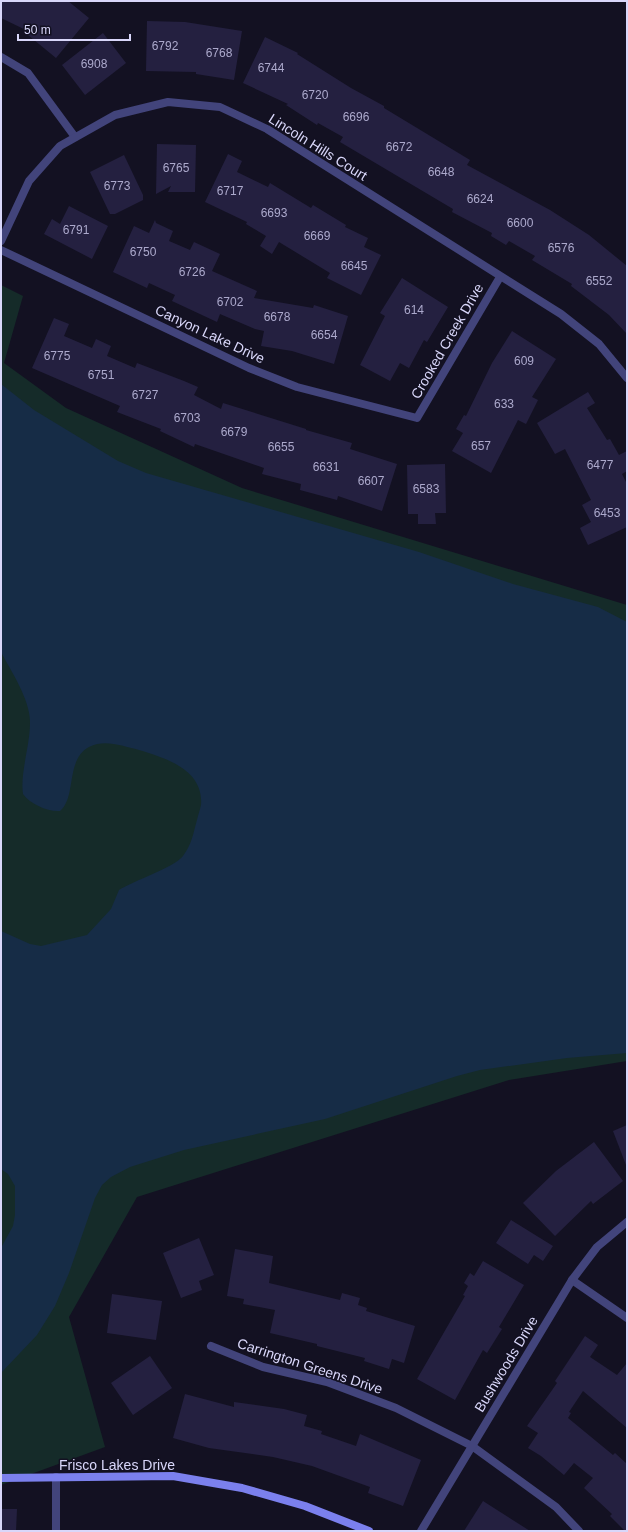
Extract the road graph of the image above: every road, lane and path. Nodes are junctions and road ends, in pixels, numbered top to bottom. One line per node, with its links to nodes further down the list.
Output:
1 (1, 57): 2 (street)
2 (75, 138): 3 (street, Lincoln Hills Court); 5 (street, Lincoln Hills Court)
3 (1, 241)
4 (1, 250): 7 (street, Canyon Lake Drive)
5 (500, 277): 6 (street, Lincoln Hills Court); 7 (street, Crooked Creek Drive)
6 (627, 378)
7 (417, 418)
8 (627, 1222): 9 (street, Bushwoods Drive)
9 (572, 1280): 10 (street); 12 (street, Bushwoods Drive)
10 (627, 1318)
11 (211, 1346): 12 (street, Carrington Greens Drive)
12 (472, 1446): 17 (street, Bushwoods Drive); 18 (street, Carrington Greens Drive)
13 (56, 1477): 14 (street, Frisco Lakes Drive); 15 (street); 16 (street, Frisco Lakes Drive)
14 (1, 1478)
15 (56, 1531)
16 (369, 1531)
17 (422, 1531)
18 (579, 1531)

